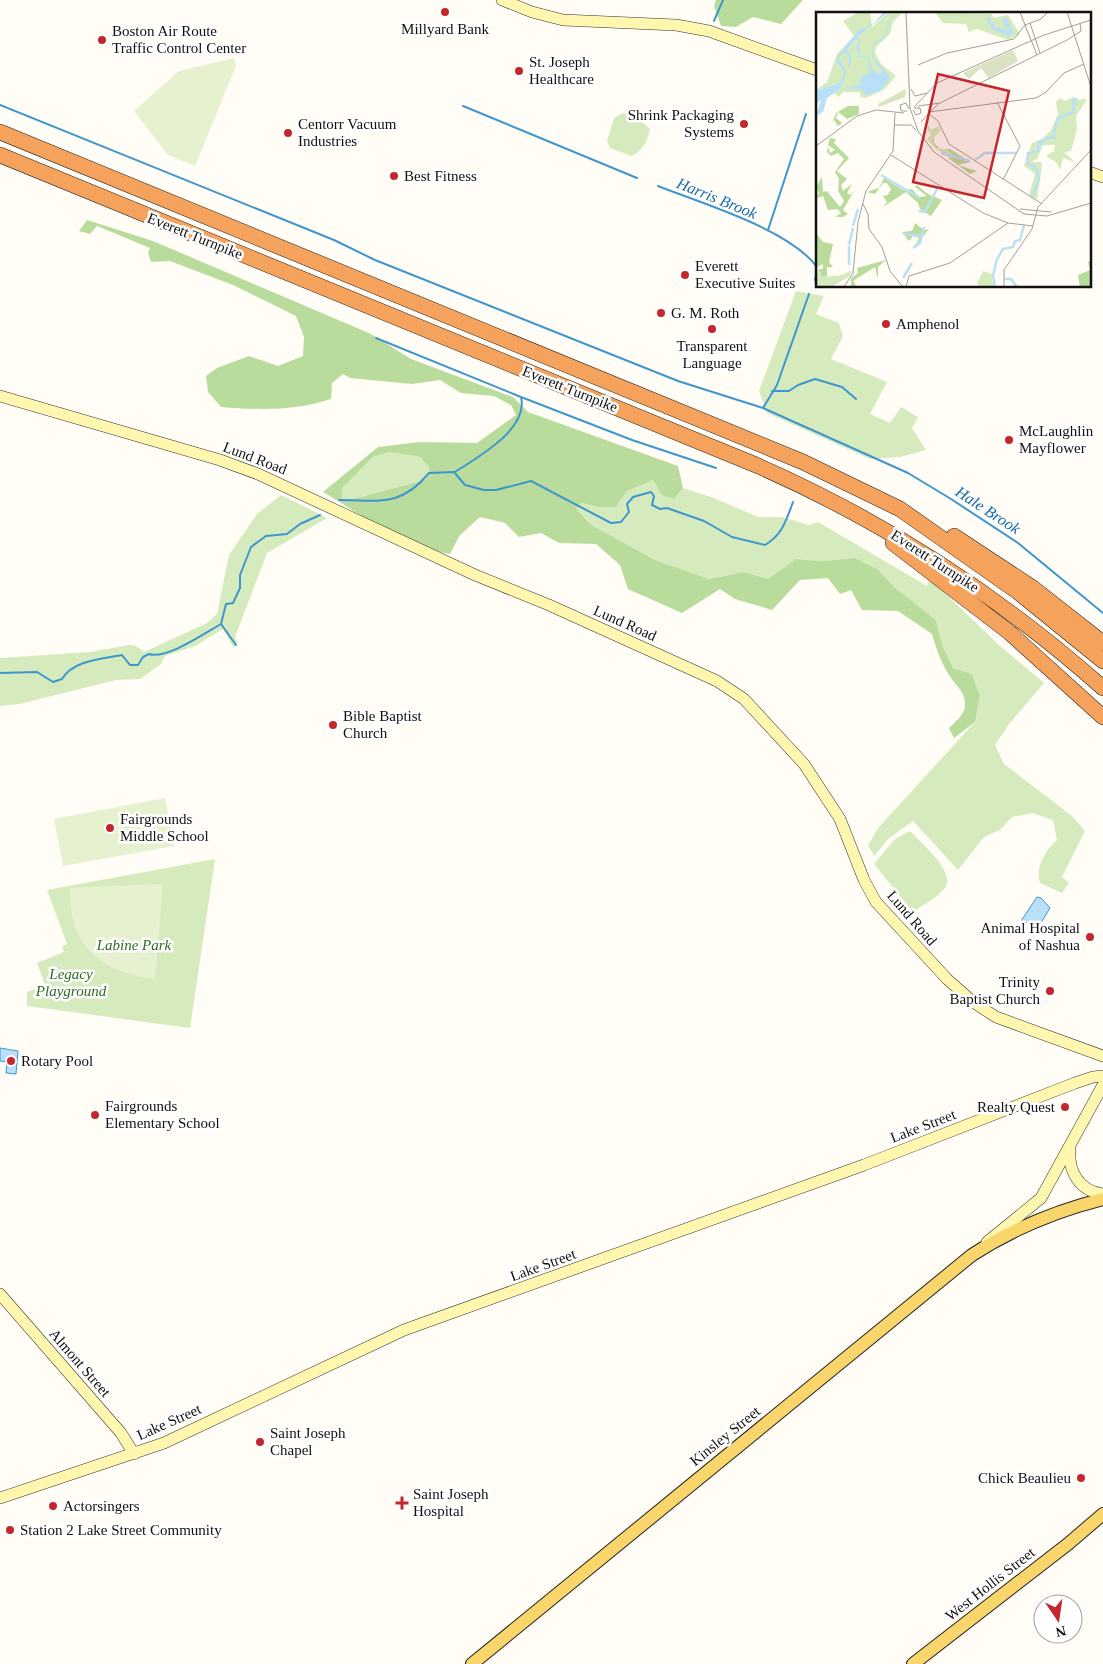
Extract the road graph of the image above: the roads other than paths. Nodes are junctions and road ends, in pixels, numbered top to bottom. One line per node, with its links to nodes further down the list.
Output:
1 (502, 0): 2 (street)
2 (816, 70)
3 (0, 132): 11 (highway, Everett Turnpike)
4 (0, 155): 8 (highway, Everett Turnpike)
5 (0, 160): 8 (highway)
6 (1090, 172): 7 (street)
7 (1103, 177)
8 (136, 212): 10 (highway, Everett Turnpike)
9 (0, 396): 16 (street, Lund Road)
10 (846, 508): 14 (highway, Everett Turnpike); 15 (highway)
11 (900, 510): 12 (highway); 13 (highway, Everett Turnpike)
12 (1103, 643)
13 (1103, 661)
14 (1103, 688)
15 (1103, 717)
16 (1103, 1056)
17 (1103, 1076): 24 (street, Lake Street)
18 (1103, 1086): 19 (street)
19 (1070, 1146): 20 (street); 22 (street)
20 (1103, 1194)
21 (1103, 1199): 22 (main road, Kinsley Street)
22 (972, 1255): 27 (main road, Kinsley Street)
23 (0, 1294): 24 (street, Almont Street)
24 (134, 1454): 25 (street, Lake Street)
25 (0, 1498)
26 (1103, 1514): 28 (main road, West Hollis Street)
27 (472, 1664)
28 (913, 1664)

